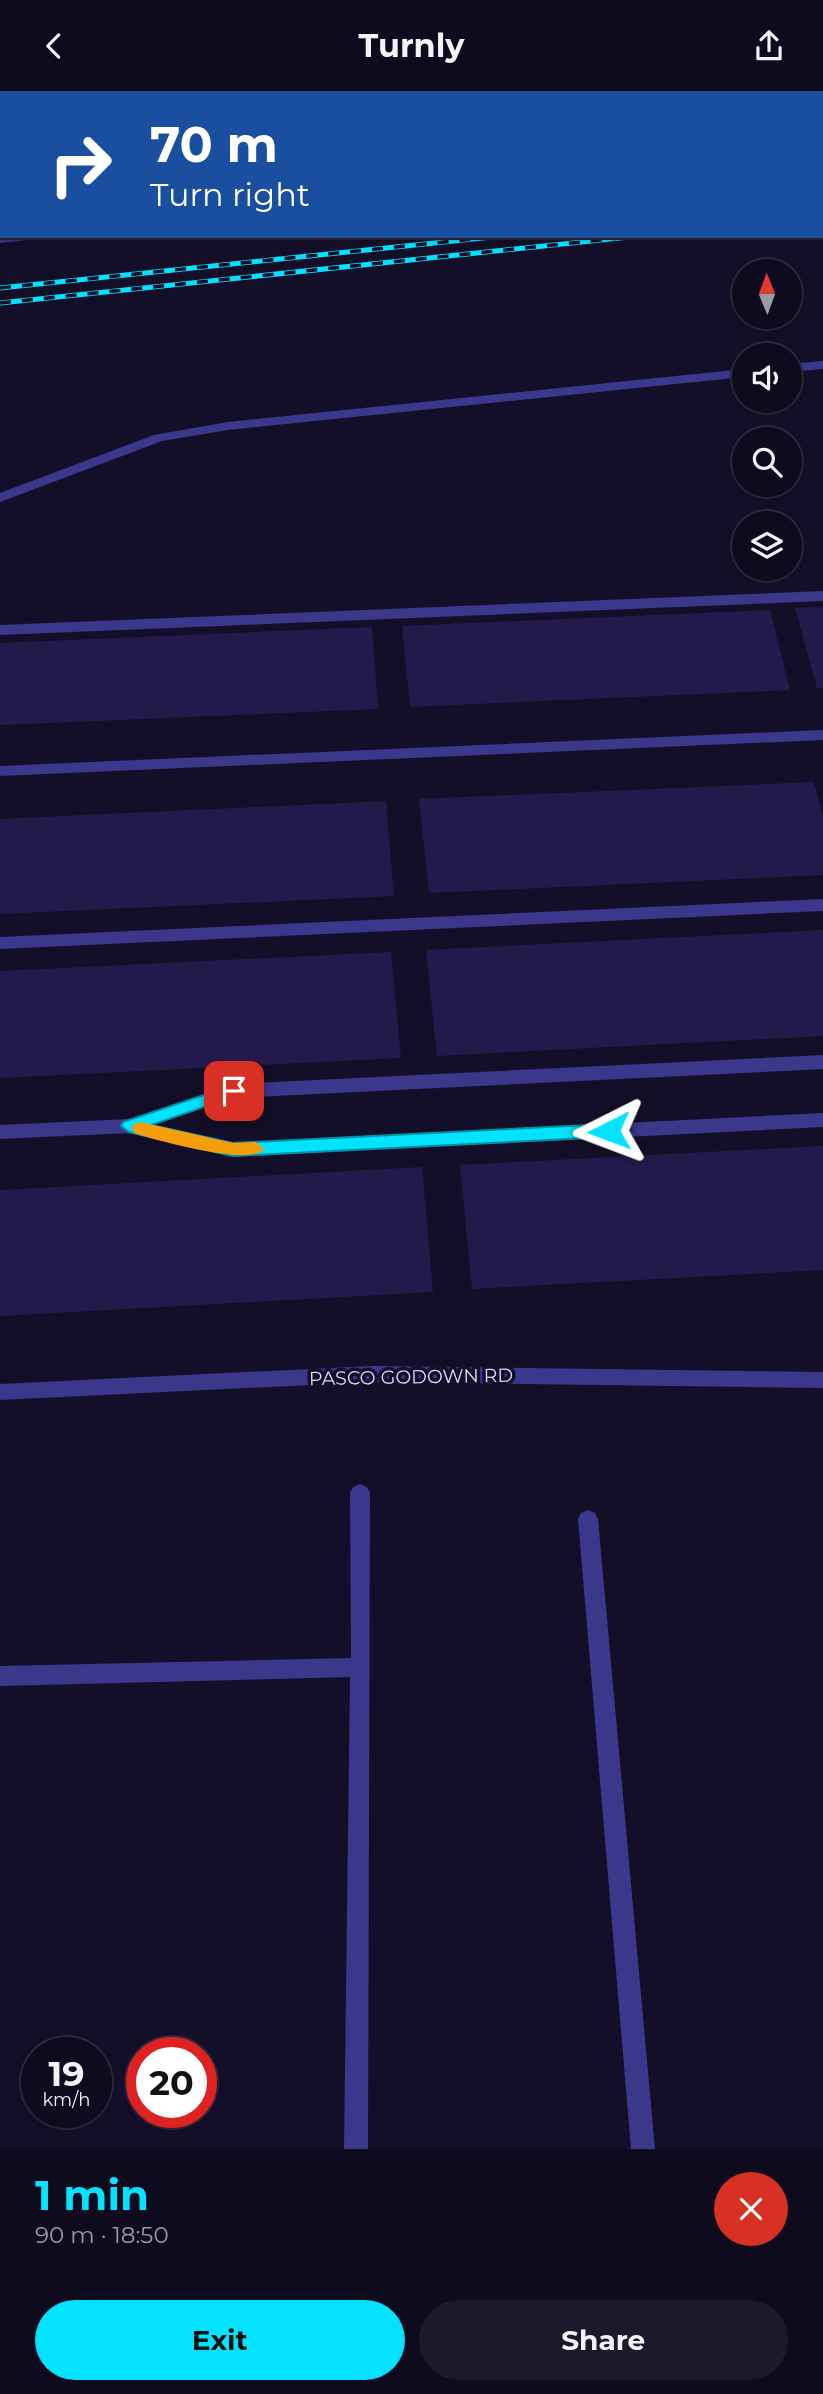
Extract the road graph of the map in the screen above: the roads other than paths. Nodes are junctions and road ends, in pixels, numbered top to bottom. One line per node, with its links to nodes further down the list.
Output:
1 (823, 365): 2 (street)
2 (802, 367)
3 (732, 374): 4 (street)
4 (0, 498)
5 (823, 596): 6 (street)
6 (0, 630)
7 (823, 735): 8 (street)
8 (0, 771)
9 (823, 905): 10 (street)
10 (0, 943)
11 (823, 1062): 13 (street)
12 (823, 1120): 13 (street)
13 (129, 1126): 14 (street)
14 (0, 1132)
15 (823, 1380): 16 (street, PASCO GODOWN RD)
16 (0, 1392)
17 (360, 1493): 19 (street)
18 (588, 1519): 22 (street)
19 (361, 1667): 20 (street); 21 (street)
20 (0, 1676)
21 (356, 2149)
22 (643, 2149)

